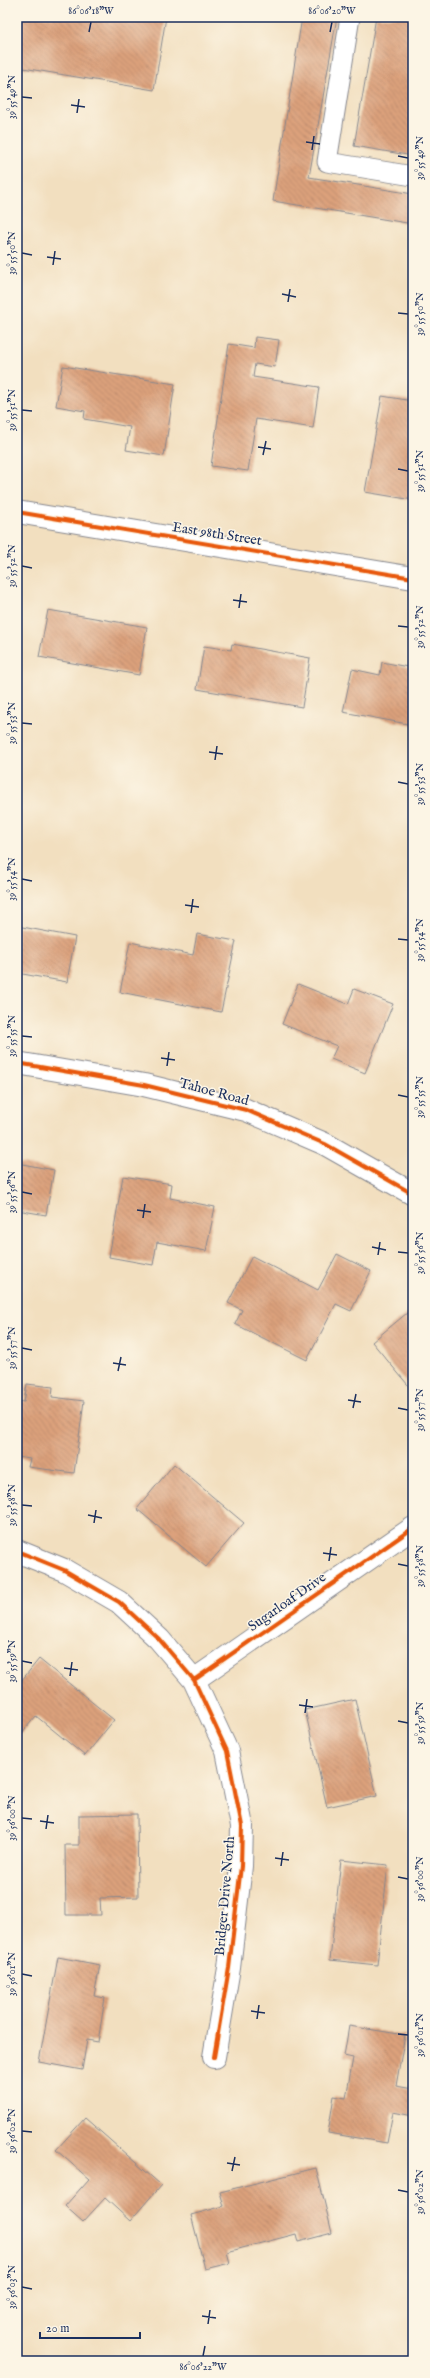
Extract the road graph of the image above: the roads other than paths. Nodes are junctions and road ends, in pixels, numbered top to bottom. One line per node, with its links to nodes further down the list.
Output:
1 (350, 17): 2 (lane)
2 (413, 176)
3 (17, 512): 4 (street, East 98th Street)
4 (413, 578)
5 (17, 1064): 6 (street, Tahoe Road)
6 (413, 1194)
7 (413, 1528): 9 (street, Sugarloaf Drive)
8 (17, 1551): 9 (street, Bridger Drive North)
9 (194, 1680): 10 (street, Bridger Drive North)
10 (214, 2056)

